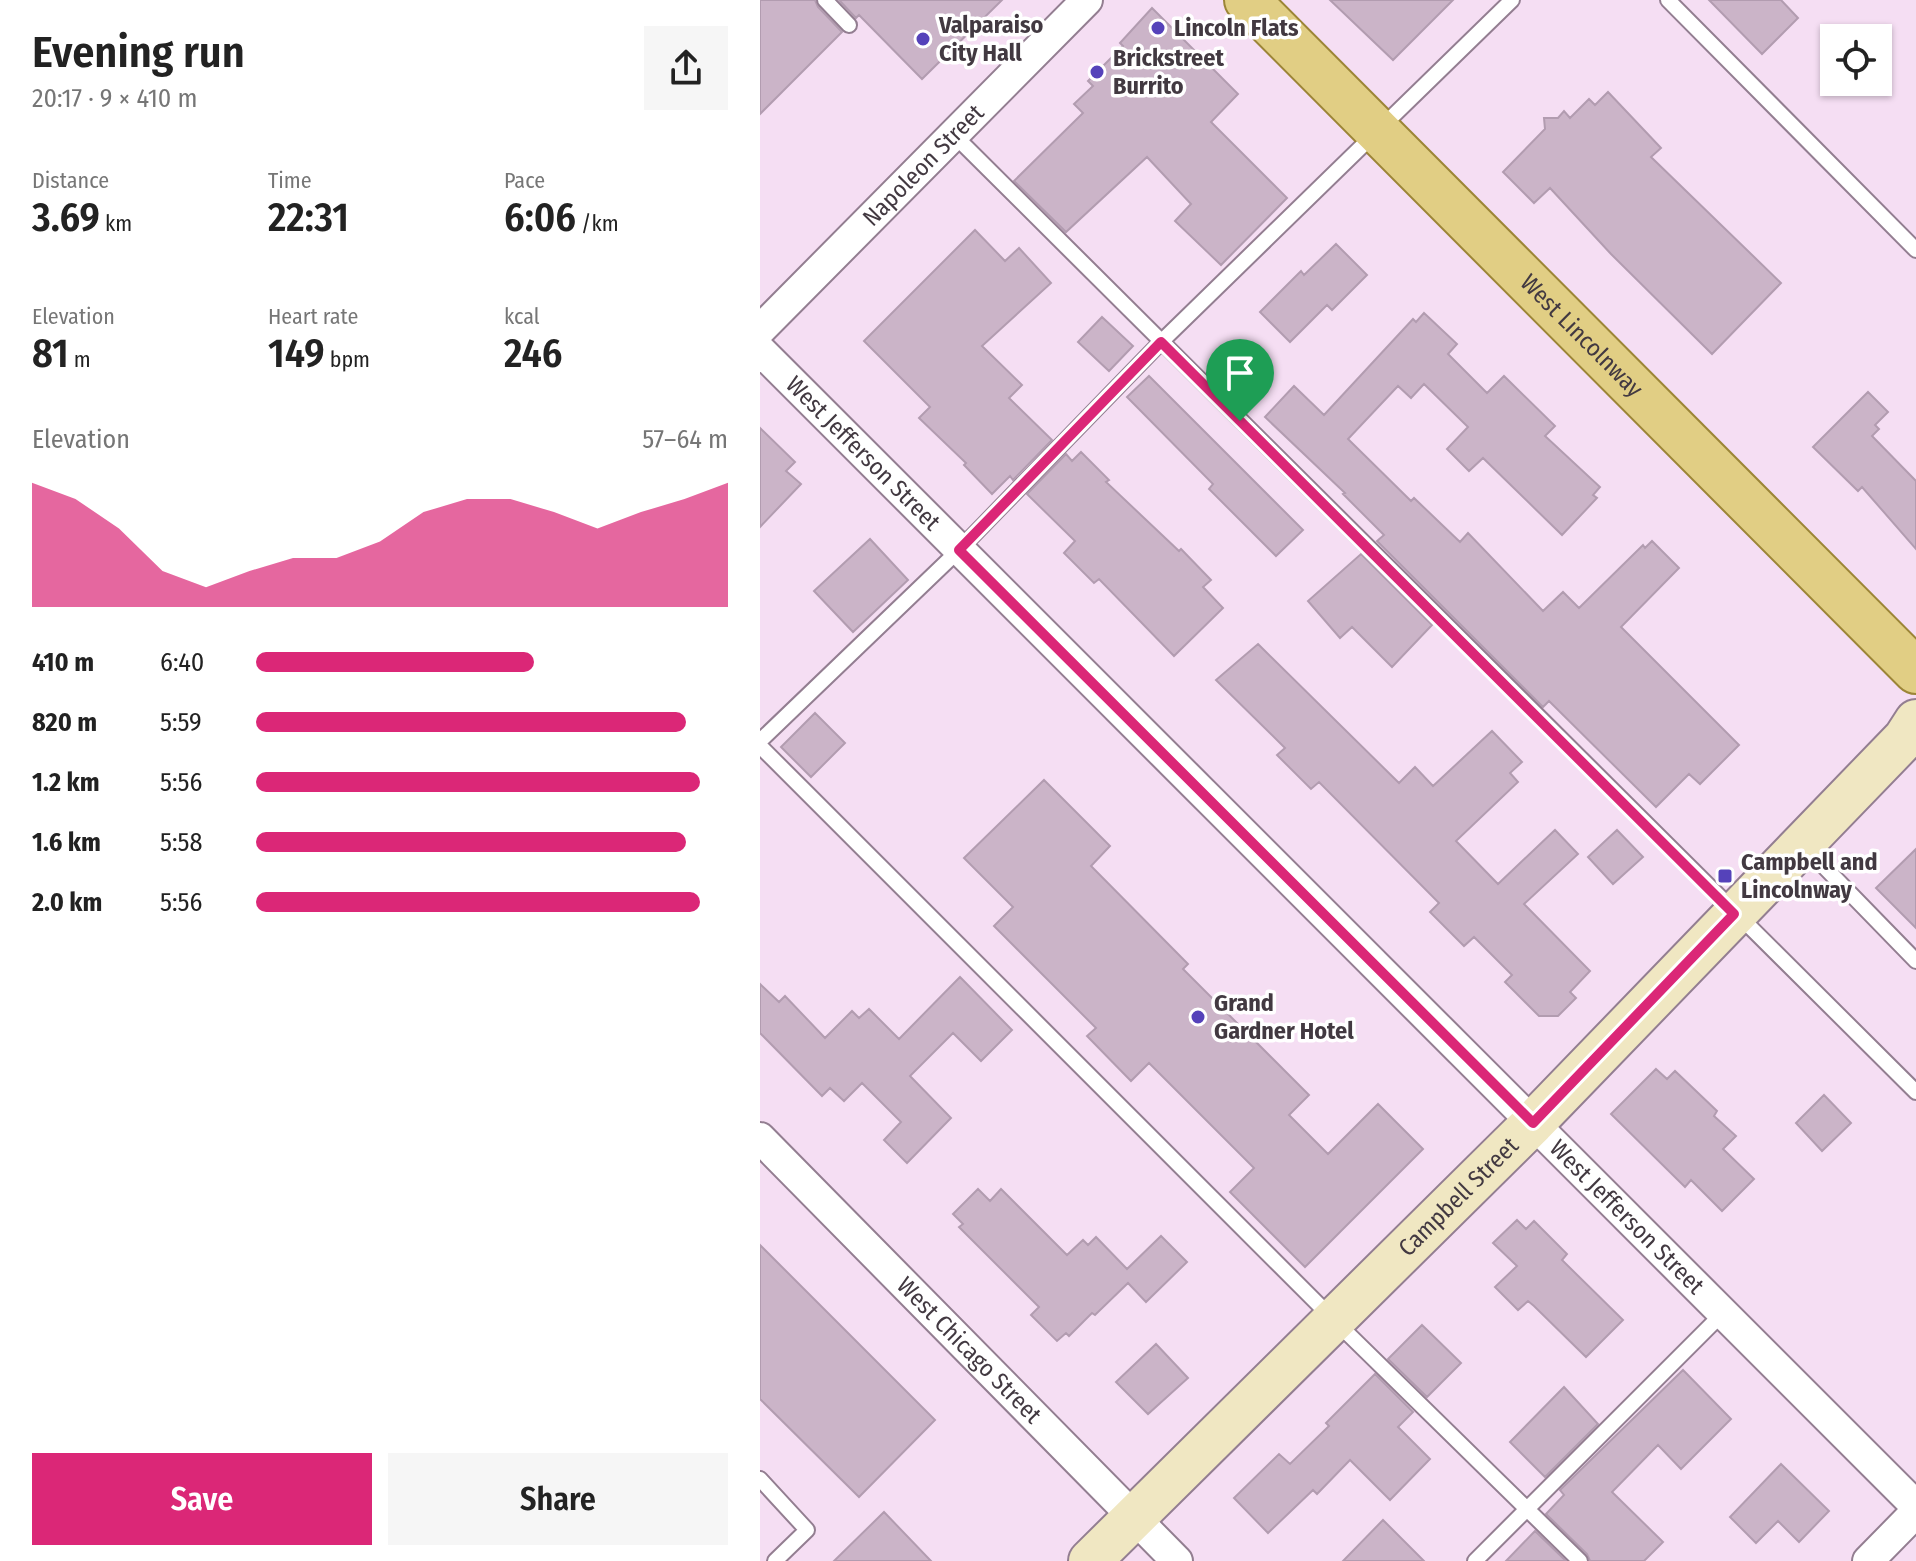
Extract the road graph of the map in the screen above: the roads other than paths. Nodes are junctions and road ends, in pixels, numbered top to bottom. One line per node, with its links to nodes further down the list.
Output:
1 (825, 0): 6 (lane)
2 (1087, 0): 8 (street, Napoleon Street)
3 (1247, 0): 7 (main road, West Lincolnway)
4 (1512, 0): 7 (lane)
5 (1668, 0): 9 (lane)
6 (849, 25)
7 (1378, 132): 11 (lane); 14 (main road, West Lincolnway)
8 (954, 135): 10 (street, Napoleon Street); 11 (lane)
9 (1916, 250)
10 (760, 330)
11 (1161, 342): 13 (lane); 18 (lane)
12 (760, 350): 13 (street, West Jefferson Street)
13 (959, 550): 16 (lane); 21 (street, West Jefferson Street)
14 (1916, 671)
15 (1911, 730): 17 (main road, Campbell Street)
16 (760, 743): 24 (lane)
17 (1801, 843): 18 (main road, Campbell Street); 19 (lane)
18 (1734, 914): 20 (lane); 21 (main road, Campbell Street)
19 (1916, 961)
20 (1916, 1092)
21 (1533, 1123): 23 (street, West Jefferson Street); 24 (main road, Campbell Street)
22 (760, 1138): 29 (street, West Chicago Street)
23 (1723, 1313): 26 (street, West Jefferson Street); 27 (lane)
24 (1334, 1320): 27 (lane); 29 (main road, Campbell Street)
25 (760, 1479): 30 (lane)
26 (1916, 1506)
27 (1527, 1509): 33 (lane); 34 (lane)
28 (1916, 1512): 35 (street)
29 (1134, 1519): 31 (main road, Campbell Street); 32 (street, West Chicago Street)
30 (775, 1561)
31 (1090, 1561)
32 (1177, 1561)
33 (1475, 1561)
34 (1580, 1561)
35 (1868, 1561)

